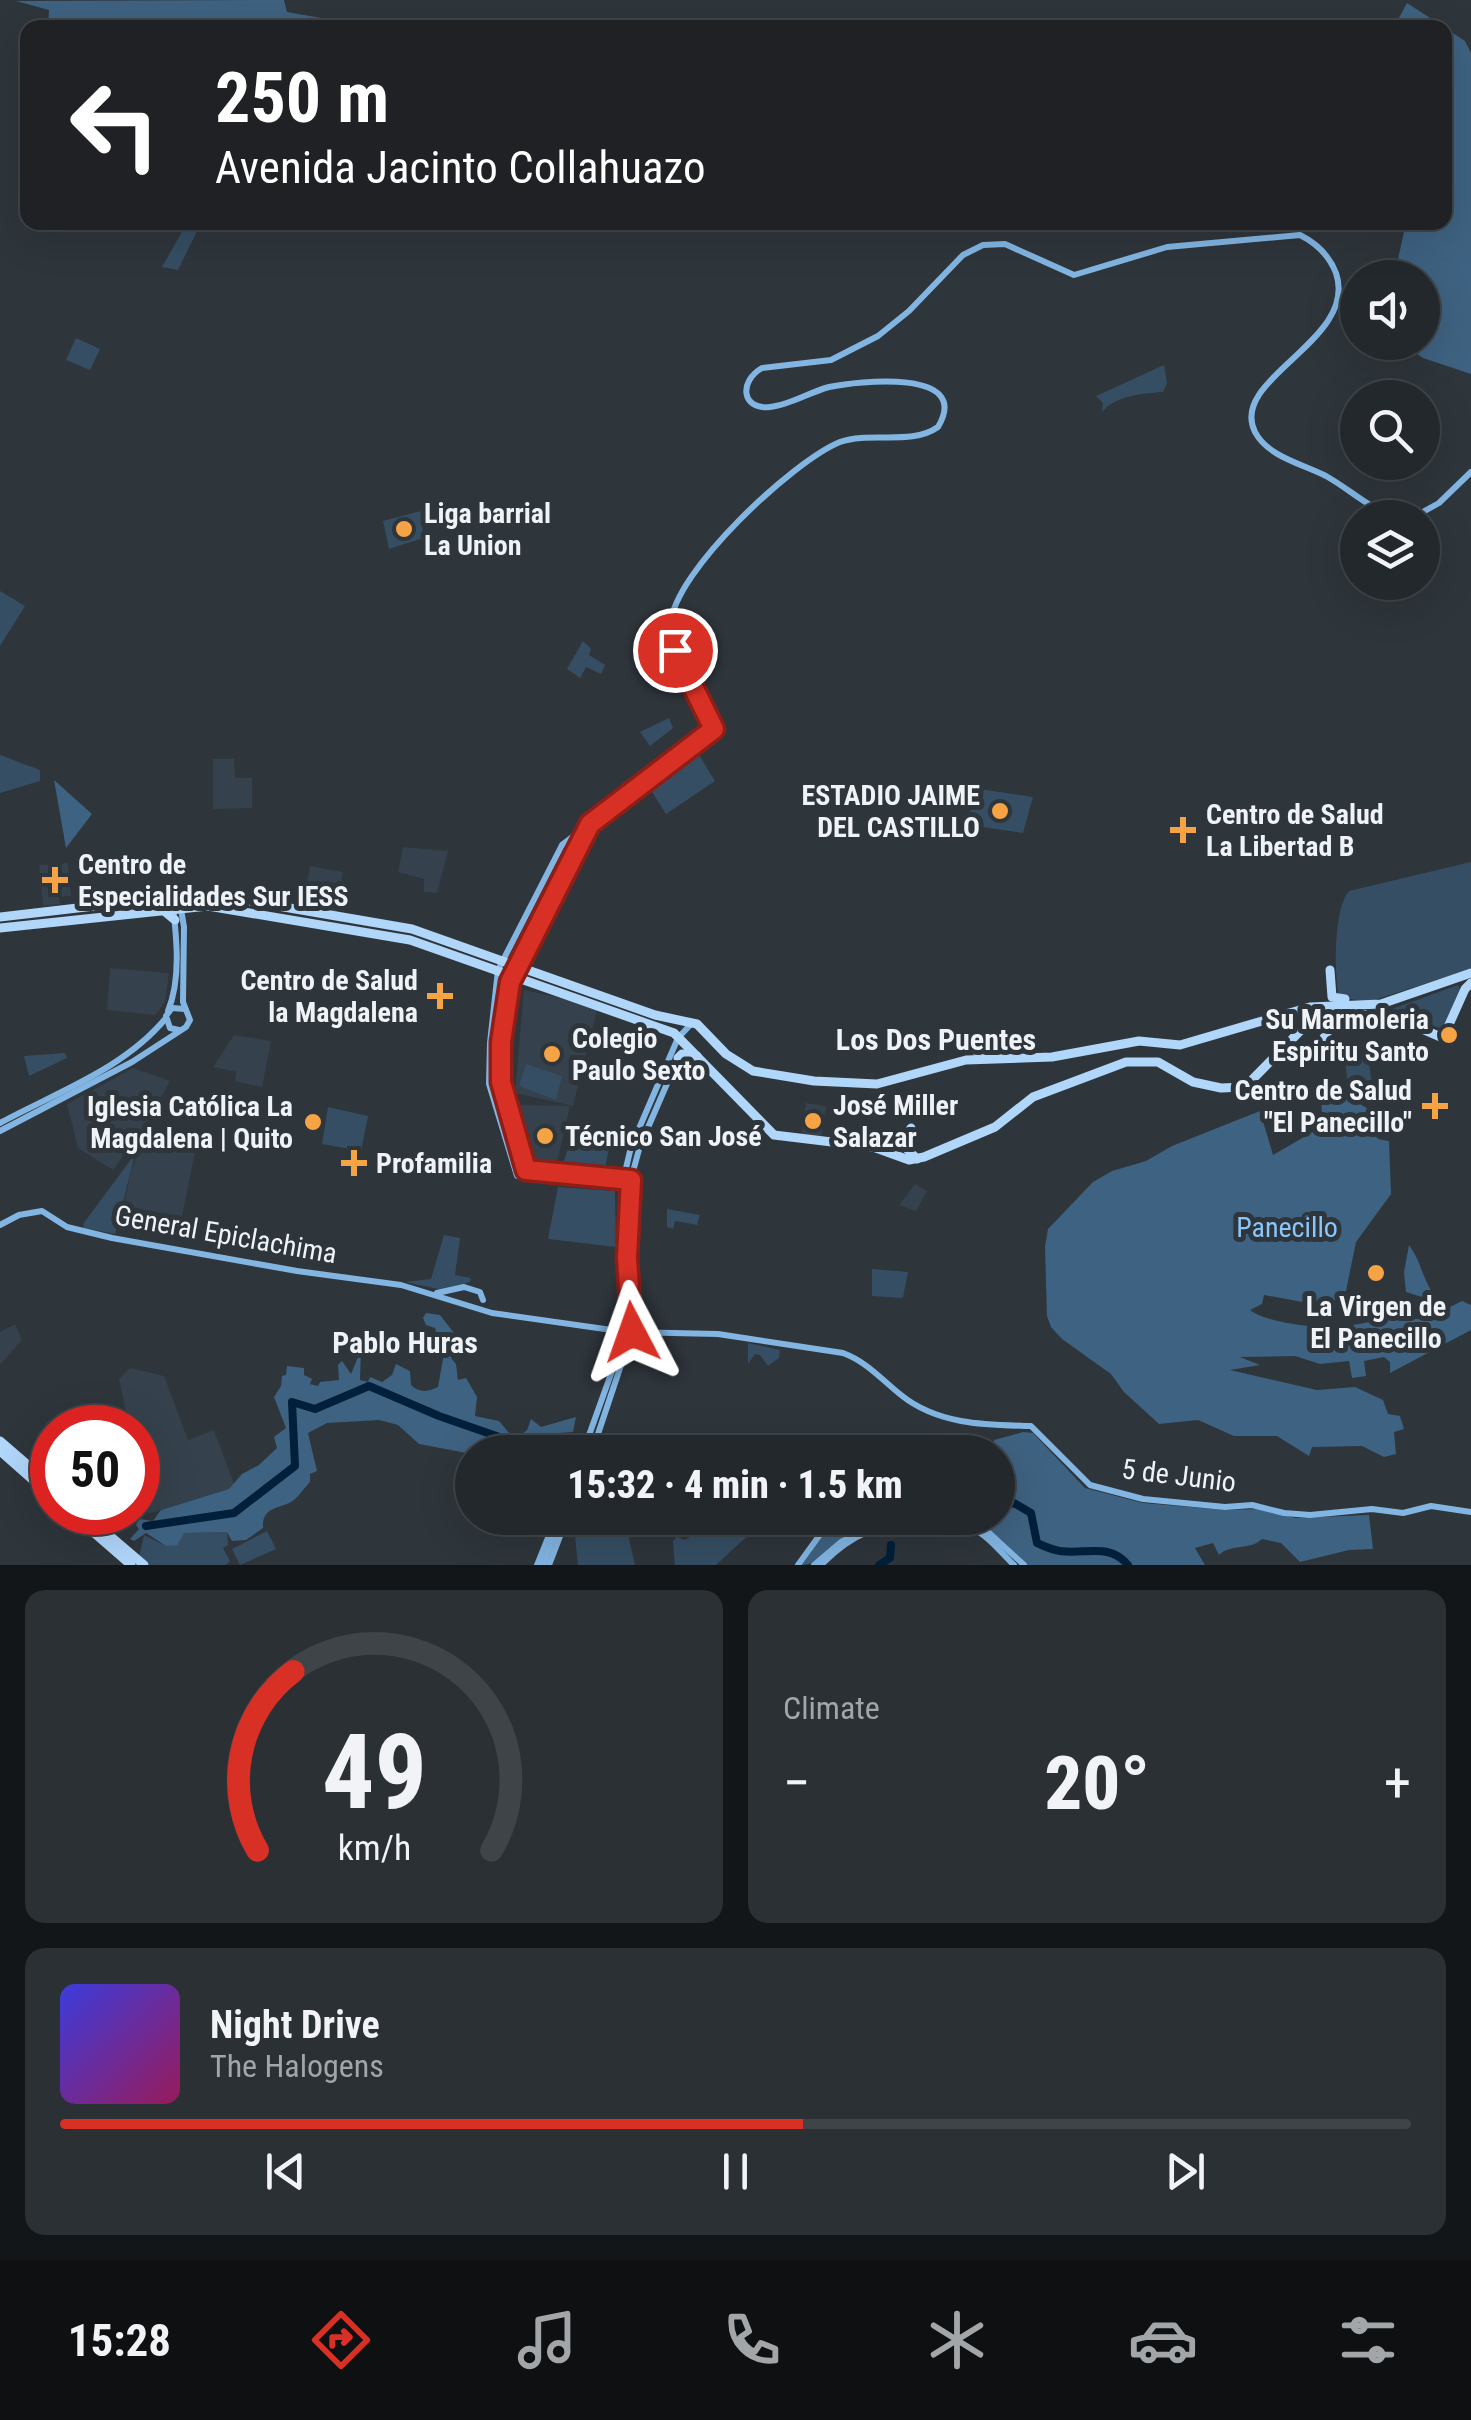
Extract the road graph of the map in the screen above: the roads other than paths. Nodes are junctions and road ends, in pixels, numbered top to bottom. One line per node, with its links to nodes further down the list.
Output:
1 (1471, 472): 3 (street)
2 (1361, 500): 4 (street)
3 (1440, 502)
4 (590, 824): 9 (street); 11 (street)
5 (175, 897): 6 (street); 7 (main road); 9 (main road)
6 (173, 912): 8 (main road); 9 (main road); 14 (street); 15 (street)
7 (0, 917)
8 (0, 928)
9 (500, 966): 11 (main road); 29 (street)
10 (1330, 970): 13 (main road)
11 (515, 971): 18 (main road); 18 (main road); 29 (street)
12 (1467, 980): 13 (main road); 16 (main road)
13 (1357, 1003): 23 (main road)
14 (184, 1009): 15 (street); 17 (street)
15 (167, 1015): 17 (street); 24 (street)
16 (1360, 1016): 20 (main road); 27 (main road)
17 (180, 1030): 26 (street)
18 (685, 1033): 21 (street); 22 (main road); 23 (main road); 28 (street)
19 (974, 1040): 23 (main road)
20 (1314, 1052)
21 (678, 1058): 22 (main road); 28 (street)
22 (700, 1058): 27 (main road)
23 (985, 1058)
24 (0, 1123)
25 (910, 1128): 27 (main road)
26 (0, 1131)
27 (918, 1159)
28 (632, 1162): 30 (street)
29 (526, 1173): 30 (street)
30 (626, 1182): 38 (street)
31 (0, 1225): 33 (street, General Epiclachima)
32 (460, 1290): 33 (street, General Epiclachima); 34 (street); 35 (street)
33 (431, 1293): 35 (street, General Epiclachima)
34 (483, 1300): 36 (street); 37 (street)
35 (462, 1304): 36 (street, General Epiclachima)
36 (476, 1309): 37 (street)
37 (502, 1313): 38 (street)
38 (630, 1332): 39 (street); 40 (street); 45 (street, 5 de Junio)
39 (590, 1435)
40 (597, 1435)
41 (0, 1441): 43 (main road)
42 (0, 1451): 44 (main road)
43 (30, 1467)
44 (30, 1478)
45 (1471, 1512)
46 (100, 1535): 50 (main road)
47 (105, 1535): 50 (main road)
48 (554, 1535): 52 (street)
49 (820, 1535): 53 (street)
50 (123, 1553): 51 (main road)
51 (137, 1563)
52 (543, 1565)
53 (798, 1565)
54 (817, 1565): 55 (street); 56 (street)
55 (1014, 1565)
56 (1024, 1565)

